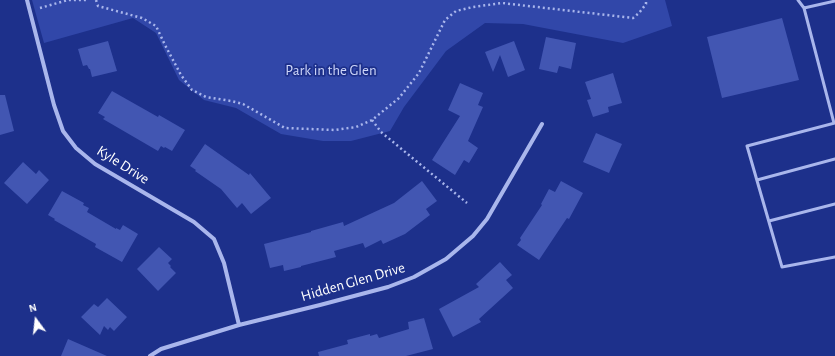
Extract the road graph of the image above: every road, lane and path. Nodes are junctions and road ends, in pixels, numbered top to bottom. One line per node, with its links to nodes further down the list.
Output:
1 (27, 0): 8 (street, Kyle Drive)
2 (88, 0): 8 (path)
3 (96, 0): 9 (path)
4 (646, 0): 9 (path)
5 (798, 0): 7 (lane)
6 (835, 1): 7 (lane)
7 (804, 8): 10 (lane)
8 (30, 11): 18 (street, Kyle Drive)
9 (372, 120): 14 (path)
10 (834, 123): 13 (lane)
11 (542, 124): 18 (street, Hidden Glen Drive)
12 (835, 159): 13 (lane)
13 (757, 180): 16 (lane)
14 (467, 203)
15 (835, 204): 16 (lane)
16 (768, 221): 17 (lane)
17 (835, 257)
18 (239, 325): 19 (street, Hidden Glen Drive)
19 (150, 356)

